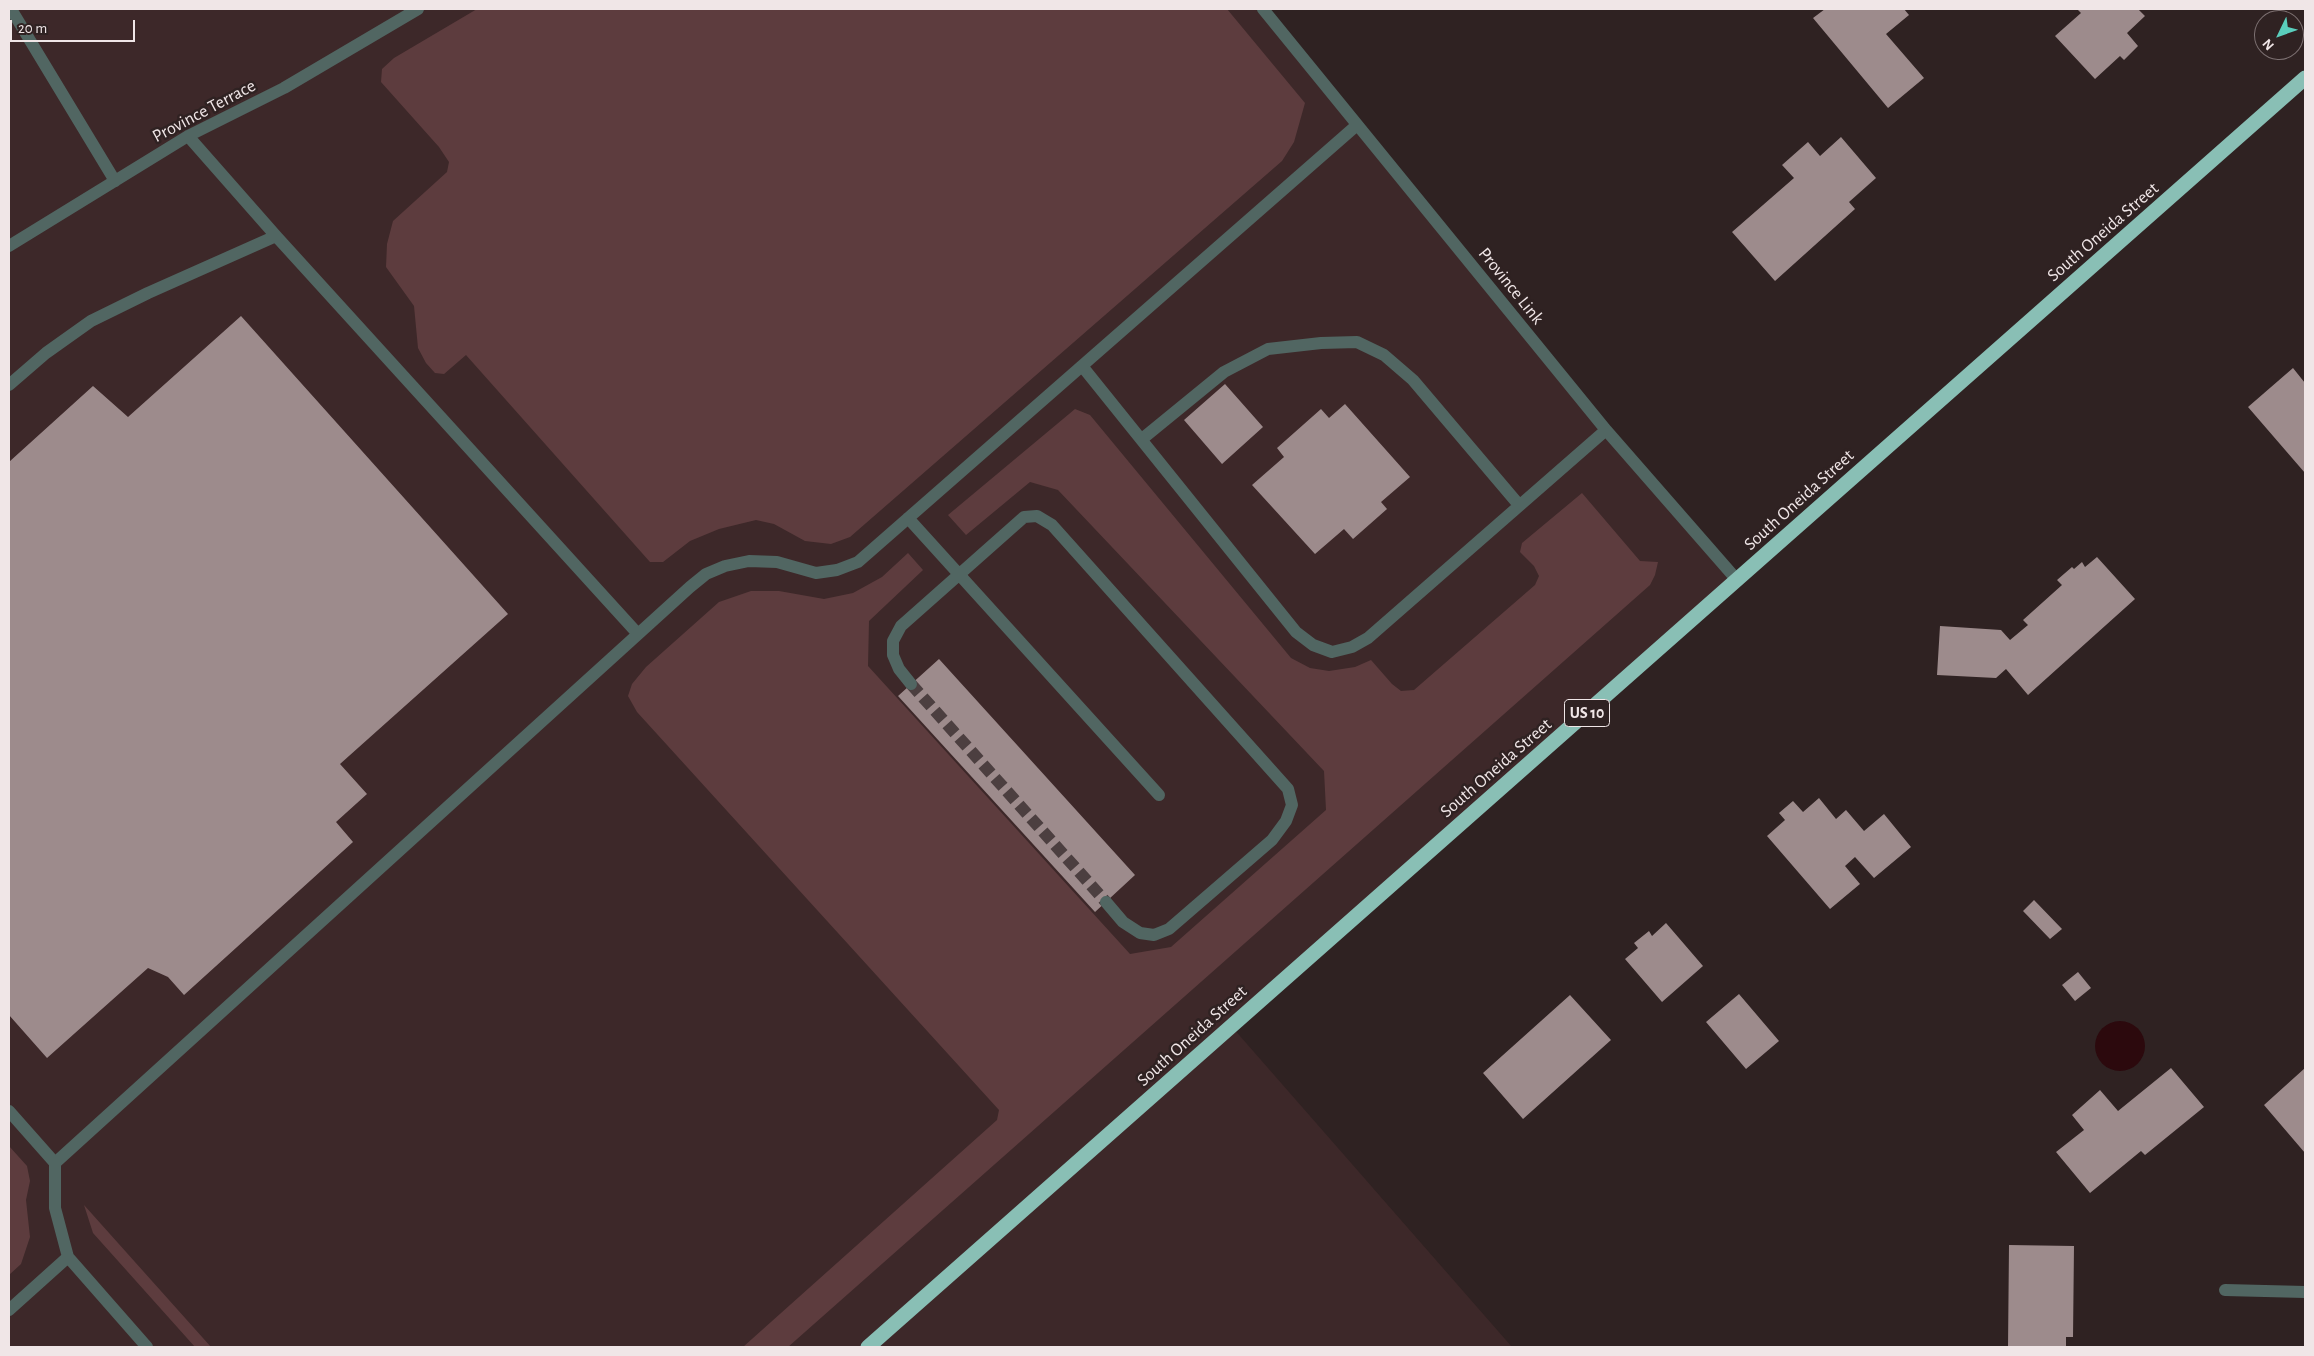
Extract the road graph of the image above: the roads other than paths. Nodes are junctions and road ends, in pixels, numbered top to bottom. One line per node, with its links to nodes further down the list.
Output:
1 (418, 9): 6 (street, Province Terrace)
2 (1263, 9): 5 (street, Province Link)
3 (12, 16): 7 (street)
4 (2305, 78): 17 (highway, South Oneida Street / US 10)
5 (1357, 126): 10 (street); 12 (street, Province Link)
6 (188, 136): 7 (street, Province Terrace); 8 (street)
7 (115, 181): 9 (street, Province Terrace)
8 (276, 236): 11 (street); 18 (street)
9 (9, 246)
10 (1082, 366): 13 (street); 15 (street)
11 (9, 386)
12 (1606, 430): 14 (street); 17 (street, Province Link)
13 (1142, 439): 14 (street); 14 (street)
14 (1519, 505)
15 (908, 518): 16 (street); 18 (street)
16 (959, 574): 19 (street); 20 (street); 21 (street)
17 (1737, 580): 29 (highway, South Oneida Street / US 10)
18 (638, 634): 23 (street)
19 (911, 684)
20 (1159, 795)
21 (1106, 902)
22 (9, 1111): 23 (street)
23 (55, 1163): 24 (street)
24 (68, 1257): 27 (street); 28 (street)
25 (2225, 1290): 26 (street)
26 (2305, 1292)
27 (9, 1310)
28 (147, 1347)
29 (868, 1347)

